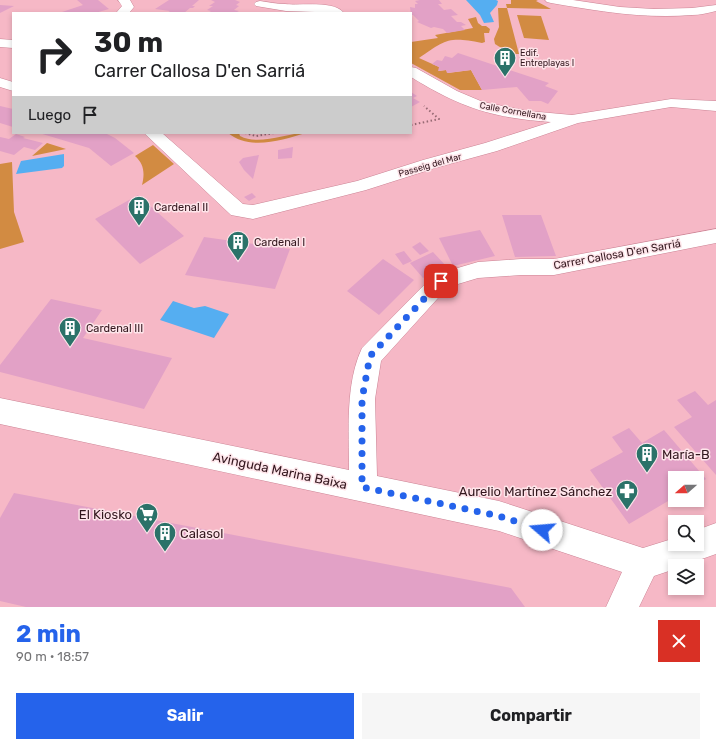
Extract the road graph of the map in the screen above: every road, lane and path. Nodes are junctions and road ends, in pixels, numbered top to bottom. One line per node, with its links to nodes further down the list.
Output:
1 (124, 0): 8 (street)
2 (342, 0): 6 (street)
3 (551, 0): 11 (street)
4 (681, 0): 11 (street)
5 (264, 1): 6 (street); 9 (street)
6 (326, 8): 10 (street)
7 (716, 8): 11 (street)
8 (123, 12)
9 (252, 12)
10 (336, 12)
11 (643, 12)
12 (0, 35): 13 (street)
13 (12, 35)
14 (0, 43): 15 (street)
15 (12, 44)
16 (412, 73): 21 (street, Calle Cornellana)
17 (12, 78): 18 (street)
18 (0, 79)
19 (0, 82): 20 (street)
20 (12, 87)
21 (466, 101): 24 (street, Calle Cornellana); 29 (street)
22 (424, 106): 25 (path)
23 (716, 106): 24 (street, Passeig del Mar)
24 (575, 119): 29 (street, Passeig del Mar)
25 (412, 124)
26 (153, 134): 29 (street, Passeig del Mar)
27 (249, 134): 28 (path)
28 (268, 134)
29 (491, 147)
30 (716, 236): 32 (street, Carrer Callosa D'en Sarriá)
31 (0, 412): 32 (street, Avinguda Marina Baixa)
32 (362, 487): 34 (street, Avinguda Marina Baixa)
33 (716, 538): 34 (street)
34 (643, 564): 35 (street)
35 (622, 607)

